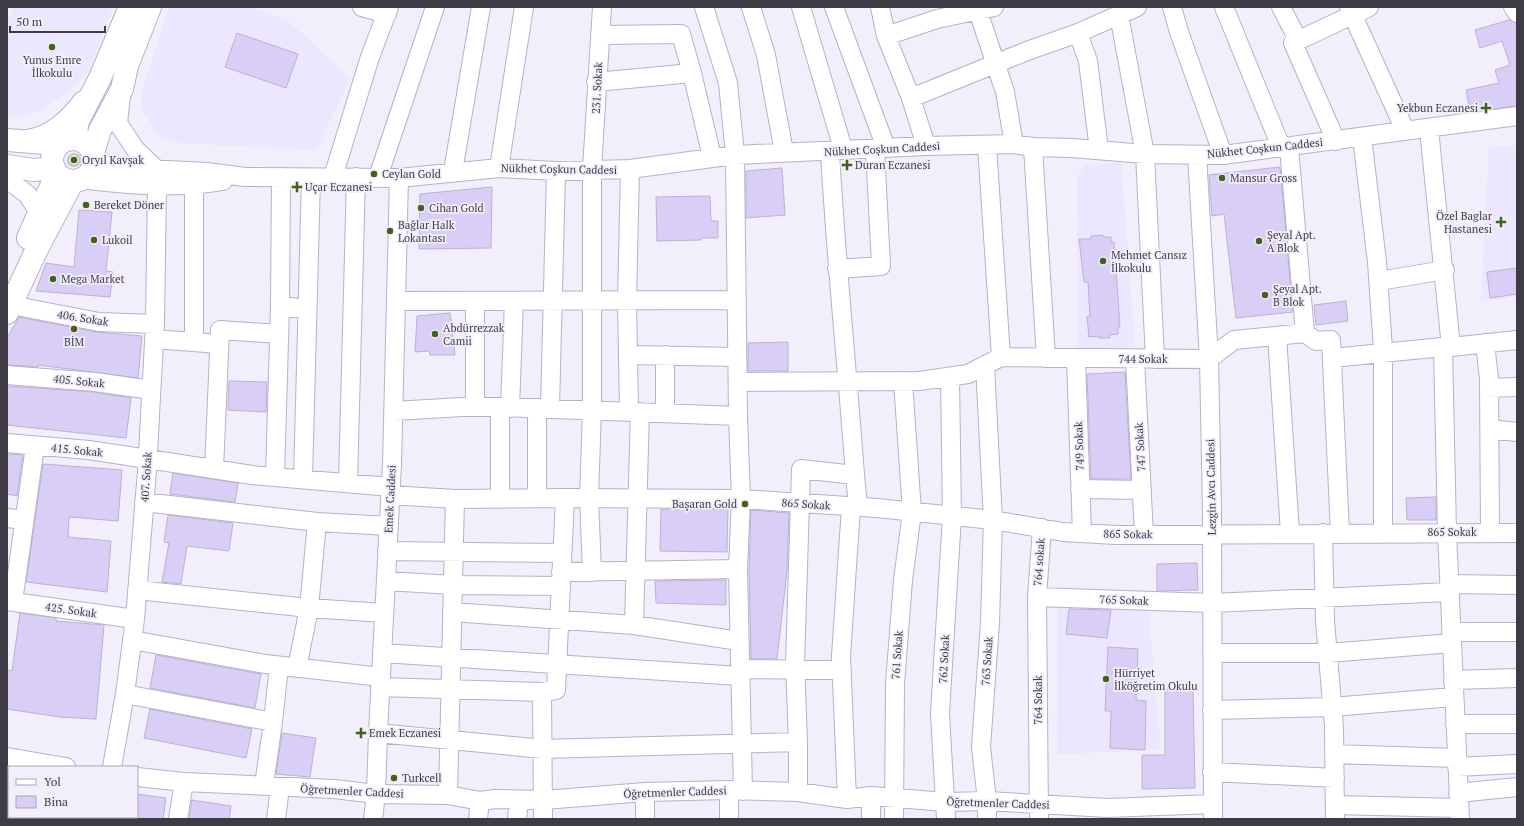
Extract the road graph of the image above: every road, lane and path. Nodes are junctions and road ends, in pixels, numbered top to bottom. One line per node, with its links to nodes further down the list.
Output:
1 (130, 7): 30 (main road)
2 (150, 7): 32 (main road)
3 (362, 7): 20 (street)
4 (435, 7): 68 (street)
5 (481, 7): 60 (street)
6 (524, 7): 57 (street)
7 (602, 7): 25 (street, 231. Sokak)
8 (704, 7): 51 (street)
9 (751, 7): 49 (street)
10 (801, 7): 47 (street)
11 (834, 7): 46 (street)
12 (880, 7): 26 (street)
13 (1138, 7): 23 (street)
14 (1172, 7): 53 (street)
15 (1224, 7): 45 (street)
16 (1282, 7): 27 (street)
17 (1369, 7): 21 (street)
18 (1513, 7): 22 (street)
19 (986, 9): 26 (street); 28 (street)
20 (388, 11): 66 (street)
21 (1351, 11): 27 (street); 36 (street)
22 (1517, 13)
23 (1119, 15): 24 (street); 50 (street)
24 (1078, 33): 28 (street); 48 (street)
25 (600, 35): 29 (street); 31 (street, 231. Sokak)
26 (886, 36): 33 (street)
27 (1298, 40): 40 (street)
28 (994, 64): 33 (street); 41 (street)
29 (692, 73): 31 (street); 55 (street)
30 (100, 78): 38 (street); 39 (main road)
31 (596, 82): 58 (street, 231. Sokak)
32 (122, 89): 54 (main road); 63 (street)
33 (911, 98): 43 (street)
34 (1517, 116): 35 (street, Nükhet Coşkun Caddesi)
35 (1430, 129): 36 (street, Nükhet Coşkun Caddesi); 75 (street)
36 (1405, 130): 37 (street, Nükhet Coşkun Caddesi)
37 (1362, 137): 40 (street, Nükhet Coşkun Caddesi); 76 (street)
38 (10, 140): 39 (main road)
39 (67, 141): 54 (main road); 62 (main road)
40 (1336, 141): 45 (street, Nükhet Coşkun Caddesi)
41 (1014, 144): 42 (street, Nükhet Coşkun Caddesi); 44 (street, Nükhet Coşkun Caddesi)
42 (987, 145): 43 (street, Nükhet Coşkun Caddesi); 107 (street, 763 Sokak)
43 (926, 146): 46 (street, Nükhet Coşkun Caddesi)
44 (1033, 147): 48 (street, Nükhet Coşkun Caddesi); 101 (street)
45 (1285, 147): 53 (street, Nükhet Coşkun Caddesi); 89 (street)
46 (880, 149): 47 (street, Nükhet Coşkun Caddesi); 74 (street)
47 (837, 150): 49 (street, Nükhet Coşkun Caddesi); 74 (street)
48 (1099, 150): 50 (street, Nükhet Coşkun Caddesi)
49 (784, 152): 51 (street, Nükhet Coşkun Caddesi)
50 (1145, 154): 52 (street, Nükhet Coşkun Caddesi); 105 (street)
51 (735, 155): 55 (street, Nükhet Coşkun Caddesi); 78 (street)
52 (1197, 155): 53 (street, Nükhet Coşkun Caddesi); 106 (street, Lezgin Avcı Caddesi)
53 (1223, 155)
54 (94, 156): 62 (main road); 63 (street)
55 (712, 157): 59 (street, Nükhet Coşkun Caddesi)
56 (7, 166): 62 (main road)
57 (499, 168): 60 (street, Nükhet Coşkun Caddesi); 61 (street, Nükhet Coşkun Caddesi)
58 (592, 169): 59 (street, Nükhet Coşkun Caddesi); 61 (street, Nükhet Coşkun Caddesi); 82 (street, 231. Sokak)
59 (630, 169): 83 (street)
60 (453, 171): 70 (street, Nükhet Coşkun Caddesi)
61 (556, 171): 81 (street)
62 (66, 175): 63 (street); 73 (main road); 86 (main road)
63 (156, 176): 64 (street); 72 (street); 88 (street, 407. Sokak)
64 (245, 177): 65 (street, Nükhet Coşkun Caddesi); 72 (street)
65 (281, 177): 69 (street, Nükhet Coşkun Caddesi); 85 (street)
66 (333, 177): 67 (street, Nükhet Coşkun Caddesi); 69 (street, Nükhet Coşkun Caddesi)
67 (356, 177): 68 (street, Nükhet Coşkun Caddesi); 133 (street)
68 (378, 177): 70 (street, Nükhet Coşkun Caddesi)
69 (311, 178): 87 (street)
70 (399, 178): 84 (street, Emek Caddesi)
71 (7, 180): 73 (street)
72 (194, 184): 93 (street)
73 (39, 213): 77 (main road)
74 (837, 269): 110 (street)
75 (1444, 270): 76 (street); 96 (street)
76 (1378, 281): 97 (street)
77 (7, 282)
78 (736, 300): 83 (street); 100 (street)
79 (474, 301): 80 (street); 84 (street); 116 (street)
80 (514, 301): 81 (street); 117 (street)
81 (552, 301): 82 (street); 118 (street)
82 (591, 301): 83 (street); 119 (street, 231. Sokak)
83 (627, 301): 98 (street)
84 (397, 302): 120 (street, Emek Caddesi)
85 (280, 306): 87 (street); 90 (street)
86 (9, 309): 88 (street, 406. Sokak)
87 (307, 309): 132 (street)
88 (155, 331): 93 (street, 406. Sokak); 115 (street, 407. Sokak)
89 (1304, 333): 91 (street); 102 (street)
90 (279, 334): 95 (street); 131 (street)
91 (1277, 336): 106 (street); 157 (street)
92 (1517, 340): 94 (street)
93 (194, 342): 95 (street, 406. Sokak)
94 (1485, 343): 96 (street); 114 (street)
95 (219, 344): 129 (street)
96 (1447, 347): 97 (street); 154 (street)
97 (1384, 354): 102 (street); 159 (street)
98 (628, 355): 99 (street); 121 (street)
99 (665, 355): 100 (street); 122 (street)
100 (737, 357): 112 (street)
101 (1046, 358): 103 (street, 744 Sokak); 107 (street, 744 Sokak)
102 (1332, 358): 158 (street)
103 (1076, 359): 104 (street, 744 Sokak); 134 (street, 749 Sokak)
104 (1135, 359): 105 (street, 744 Sokak); 135 (street, 747 Sokak)
105 (1154, 359): 106 (street, 744 Sokak)
106 (1209, 359): 161 (street, Lezgin Avcı Caddesi)
107 (993, 361): 109 (street); 150 (street, 763 Sokak)
108 (7, 375): 115 (street, 405. Sokak)
109 (950, 377): 111 (street); 148 (street, 762 Sokak)
110 (848, 381): 111 (street); 112 (street); 130 (street)
111 (904, 381): 147 (street, 761 Sokak)
112 (738, 382): 123 (street)
113 (1517, 387): 114 (street)
114 (1489, 388): 124 (street)
115 (152, 390): 128 (street, 407. Sokak)
116 (475, 407): 117 (street); 120 (street)
117 (505, 407): 118 (street); 142 (street)
118 (544, 408): 119 (street); 137 (street)
119 (592, 410): 121 (street); 139 (street, 231. Sokak)
120 (394, 411): 136 (street, Emek Caddesi)
121 (634, 411): 122 (street); 140 (street)
122 (665, 413): 123 (street)
123 (738, 416): 143 (street)
124 (1490, 429): 125 (street); 155 (street)
125 (1517, 432)
126 (7, 443): 127 (street, 415. Sokak)
127 (35, 446): 128 (street, 415. Sokak); 149 (street)
128 (147, 459): 129 (street, 415. Sokak); 144 (street, 407. Sokak)
129 (214, 469): 131 (street, 415. Sokak)
130 (855, 475): 145 (street); 146 (street)
131 (276, 477): 132 (street, 415. Sokak)
132 (303, 479): 133 (street, 415. Sokak)
133 (348, 483): 136 (street, 415. Sokak)
134 (1080, 489): 135 (street); 156 (street, 749 Sokak)
135 (1142, 490): 162 (street, 747 Sokak)
136 (391, 491): 141 (street, 415. Sokak); 152 (street, Emek Caddesi)
137 (537, 498): 138 (street, 865 Sokak); 142 (street, 865 Sokak)
138 (565, 498): 139 (street, 865 Sokak); 165 (street)
139 (589, 498): 140 (street, 865 Sokak); 168 (street, 231. Sokak)
140 (638, 498): 143 (street, 865 Sokak); 167 (street)
141 (455, 499): 142 (street, 865 Sokak); 164 (street)
142 (500, 499)
143 (741, 499): 145 (street, 865 Sokak); 166 (street)
144 (144, 502): 151 (street); 174 (street, 407. Sokak)
145 (801, 504): 146 (street, 865 Sokak); 196 (street)
146 (854, 507): 147 (street, 865 Sokak); 197 (street)
147 (912, 512): 148 (street, 865 Sokak); 233 (street, 761 Sokak)
148 (952, 516): 150 (street, 865 Sokak); 240 (street, 762 Sokak)
149 (16, 519): 177 (street)
150 (993, 520): 153 (street, 865 Sokak); 238 (street, 763 Sokak)
151 (317, 522): 152 (street); 179 (street)
152 (389, 526): 163 (street, Emek Caddesi)
153 (1042, 528): 156 (street, 865 Sokak); 175 (street, 764 sokak)
154 (1447, 532): 155 (street, 865 Sokak); 159 (street, 865 Sokak); 173 (street)
155 (1490, 532): 160 (street, 865 Sokak)
156 (1082, 533): 162 (street, 865 Sokak)
157 (1290, 533): 158 (street, 865 Sokak); 161 (street, 865 Sokak)
158 (1331, 533): 159 (street, 865 Sokak); 176 (street)
159 (1383, 533)
160 (1517, 533)
161 (1212, 534): 162 (street, 865 Sokak); 178 (street, Lezgin Avcı Caddesi)
162 (1144, 535)
163 (387, 551): 164 (street); 170 (street, Emek Caddesi)
164 (454, 552): 165 (street); 171 (street)
165 (562, 553): 169 (street)
166 (738, 569): 167 (street); 188 (street)
167 (635, 570): 168 (street); 184 (street)
168 (592, 572): 169 (street)
169 (561, 579): 171 (street); 183 (street)
170 (386, 581): 171 (street); 181 (street, Emek Caddesi)
171 (453, 585): 180 (street)
172 (1517, 585): 173 (street, 765 Sokak)
173 (1449, 588): 176 (street, 765 Sokak); 186 (street)
174 (137, 590): 179 (street); 182 (street, 407. Sokak)
175 (1037, 597): 178 (street, 765 Sokak); 241 (street, 764 Sokak)
176 (1325, 598): 178 (street, 765 Sokak); 191 (street)
177 (10, 601): 182 (street, 425. Sokak)
178 (1212, 603): 190 (street, Lezgin Avcı Caddesi)
179 (308, 608): 181 (street); 195 (street)
180 (452, 612): 183 (street); 192 (street)
181 (384, 613): 189 (street, Emek Caddesi)
182 (135, 619): 187 (street, 407. Sokak)
183 (559, 619): 184 (street); 194 (street)
184 (634, 625): 188 (street)
185 (1517, 632): 186 (street)
186 (1451, 638): 191 (street); 201 (street)
187 (132, 640): 193 (street); 204 (street, 407. Sokak)
188 (739, 641): 198 (street)
189 (382, 653): 192 (street); 200 (street, Emek Caddesi)
190 (1212, 653): 191 (street); 206 (street, Lezgin Avcı Caddesi)
191 (1328, 653): 205 (street)
192 (451, 658): 194 (street); 202 (street)
193 (279, 666): 195 (street); 207 (street)
194 (557, 666): 198 (street); 203 (street)
195 (297, 668): 200 (street)
196 (795, 670): 197 (street); 198 (street); 212 (street)
197 (842, 670): 234 (street)
198 (740, 672): 213 (street)
199 (1517, 678): 201 (street)
200 (380, 682): 202 (street); 210 (street, Emek Caddesi)
201 (1453, 688): 205 (street); 208 (street)
202 (451, 690): 203 (street); 211 (street)
203 (542, 692): 214 (street)
204 (125, 694): 207 (street); 220 (street, 407. Sokak)
205 (1332, 707): 206 (street); 215 (street)
206 (1212, 710): 221 (street, Lezgin Avcı Caddesi)
207 (273, 722): 225 (street)
208 (1455, 724): 209 (street); 217 (street)
209 (1517, 724)
210 (378, 733): 211 (street); 230 (street, Emek Caddesi)
211 (450, 739): 214 (street); 231 (street)
212 (798, 742): 213 (street); 229 (street)
213 (742, 745): 214 (street); 227 (street)
214 (543, 749): 236 (street)
215 (1334, 754): 217 (street); 223 (street)
216 (7, 757): 219 (street)
217 (1456, 762): 218 (street); 239 (street)
218 (1517, 764)
219 (60, 766)
220 (112, 766)
221 (1212, 772): 223 (street); 242 (street, Lezgin Avcı Caddesi)
222 (138, 777): 224 (street, Öğretmenler Caddesi)
223 (1335, 778): 243 (street)
224 (184, 782): 225 (street, Öğretmenler Caddesi); 244 (street)
225 (272, 786): 230 (street, Öğretmenler Caddesi); 245 (street)
226 (1517, 787): 239 (street)
227 (736, 791): 228 (street, Öğretmenler Caddesi); 229 (street, Öğretmenler Caddesi); 251 (street)
228 (645, 792): 236 (street, Öğretmenler Caddesi); 250 (street)
229 (798, 792): 234 (street, Öğretmenler Caddesi)
230 (376, 794): 231 (street, Öğretmenler Caddesi); 246 (street, Emek Caddesi)
231 (448, 795): 237 (street, Öğretmenler Caddesi)
232 (871, 796): 233 (street, Öğretmenler Caddesi); 234 (street, Öğretmenler Caddesi); 252 (street)
233 (894, 798): 240 (street, Öğretmenler Caddesi); 253 (street, 761 Sokak)
234 (846, 799)
235 (519, 800): 236 (street, Öğretmenler Caddesi); 237 (street, Öğretmenler Caddesi); 248 (street)
236 (544, 800): 249 (street)
237 (480, 801): 247 (street)
238 (987, 801): 240 (street, Öğretmenler Caddesi); 241 (street, Öğretmenler Caddesi); 254 (street, 763 Sokak)
239 (1459, 807): 243 (street)
240 (946, 810)
241 (1039, 811): 242 (street, Öğretmenler Caddesi)
242 (1213, 812)
243 (1335, 812)
244 (178, 819)
245 (276, 819)
246 (373, 819)
247 (478, 819)
248 (517, 819)
249 (543, 819)
250 (645, 819)
251 (729, 819)
252 (871, 819)
253 (894, 819)
254 (986, 819)

